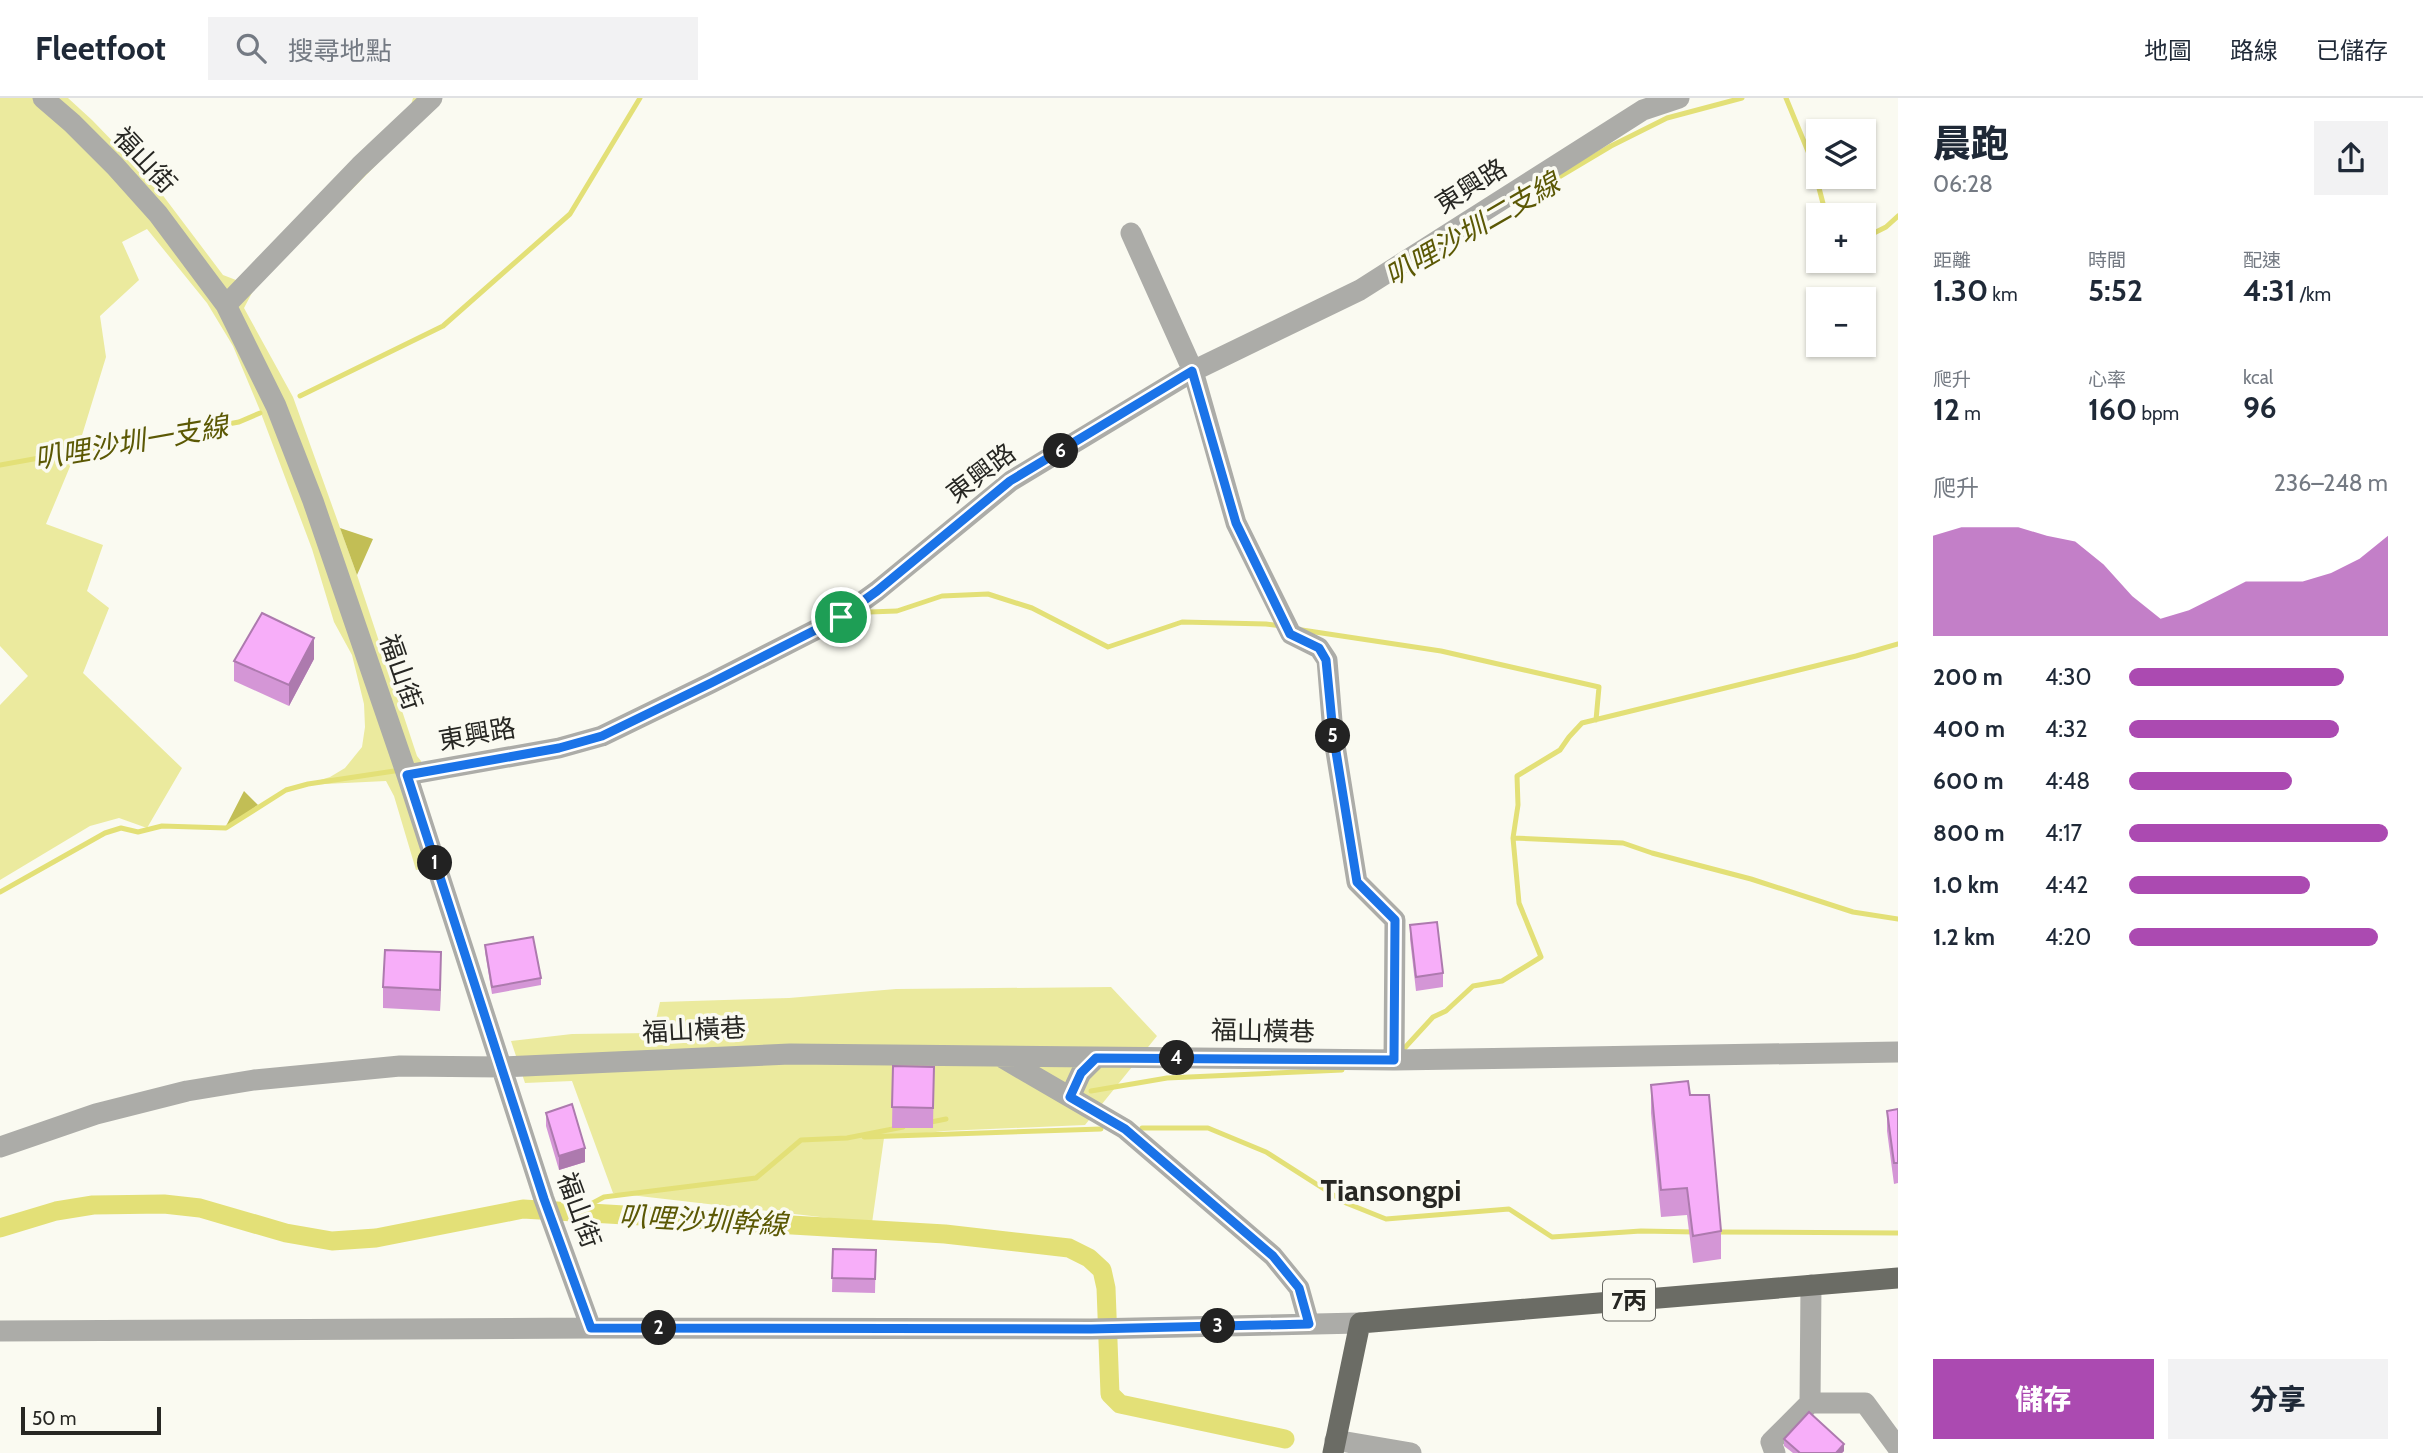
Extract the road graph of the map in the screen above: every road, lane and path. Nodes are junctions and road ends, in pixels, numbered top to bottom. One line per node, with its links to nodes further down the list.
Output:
1 (43, 98): 5 (street, 福山街)
2 (432, 98): 5 (street)
3 (1679, 98): 6 (street, 東興路)
4 (1131, 233): 6 (street)
5 (226, 306): 7 (street, 福山街)
6 (1192, 371): 7 (street, 東興路); 11 (street)
7 (407, 775): 12 (street, 福山街)
8 (1898, 1052): 11 (street, 福山橫巷)
9 (1001, 1057): 10 (street, 福山橫巷); 12 (street, 福山橫巷); 13 (street)
10 (1096, 1058): 11 (street, 福山橫巷); 13 (street)
11 (1394, 1060)
12 (501, 1067): 14 (street); 19 (street, 福山街)
13 (1070, 1097): 18 (street)
14 (0, 1147)
15 (1898, 1278): 16 (main road, 7丙)
16 (1811, 1285): 17 (main road, 7丙); 21 (street)
17 (1360, 1323): 18 (street); 22 (main road)
18 (1309, 1324): 19 (street)
19 (591, 1328): 20 (street)
20 (0, 1331)
21 (1810, 1403): 23 (street); 25 (street)
22 (1334, 1447): 24 (street)
23 (1898, 1448)
24 (1411, 1453)
25 (1775, 1453)

